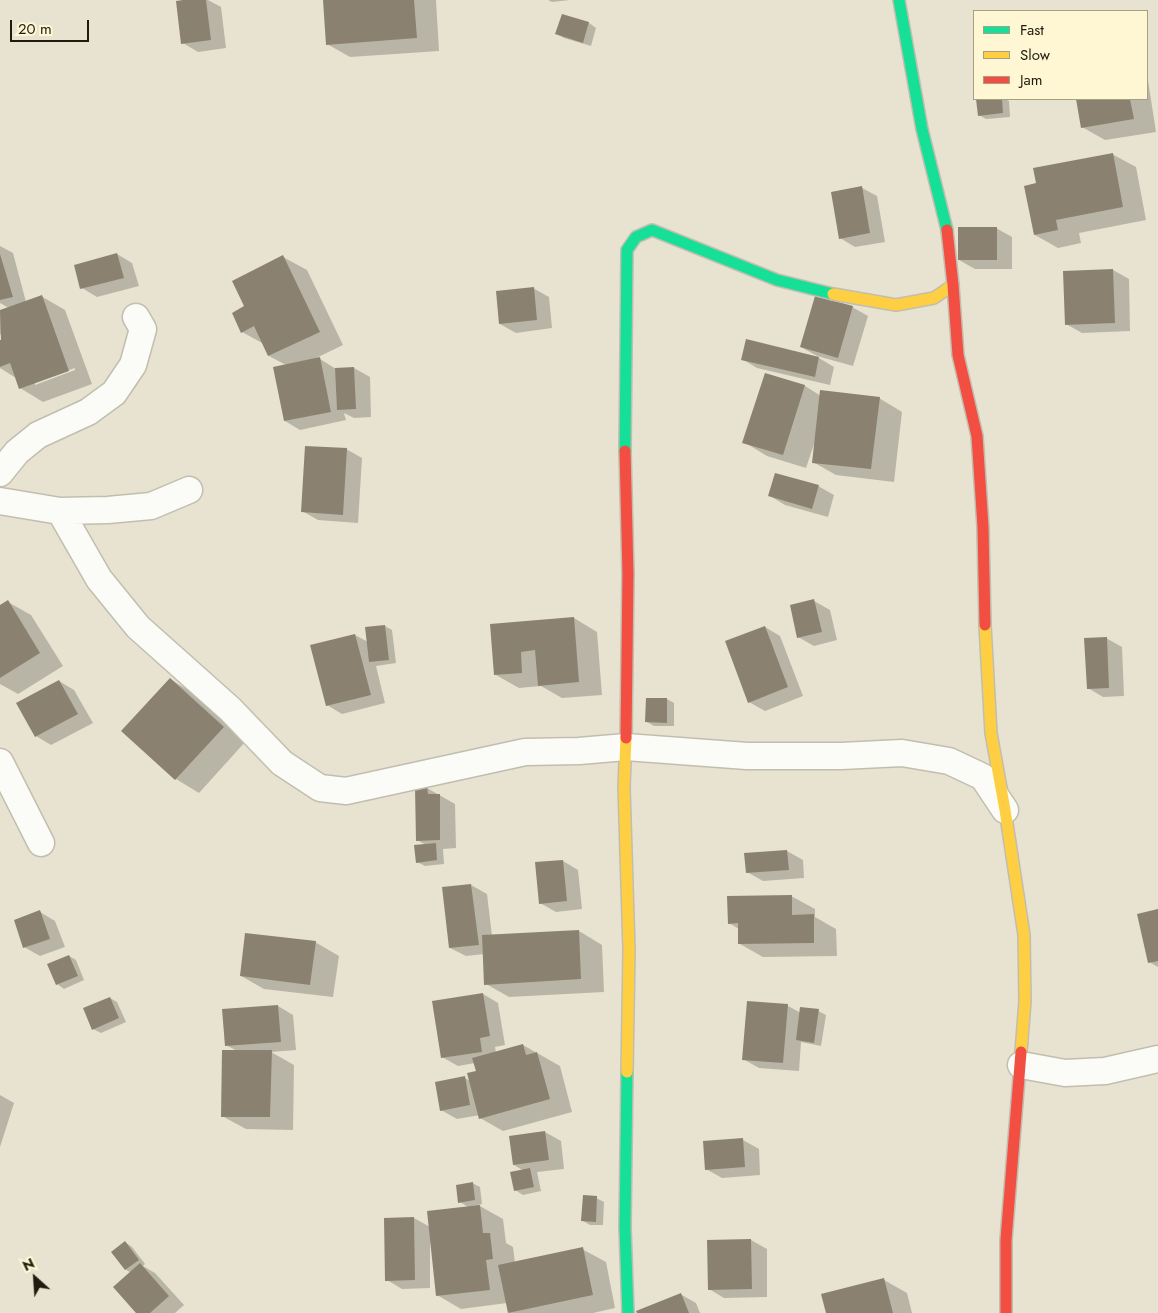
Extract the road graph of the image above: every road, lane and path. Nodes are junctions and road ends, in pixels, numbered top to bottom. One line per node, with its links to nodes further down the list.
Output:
1 (899, 0): 2 (street)
2 (953, 285): 8 (street); 10 (street)
3 (136, 317): 4 (street)
4 (0, 473)
5 (189, 490): 7 (street)
6 (0, 501): 7 (street)
7 (60, 511): 8 (street)
8 (626, 747): 10 (street); 14 (street)
9 (0, 762): 11 (street)
10 (1006, 810): 13 (street)
11 (41, 843)
12 (1158, 1059): 13 (street)
13 (1021, 1065): 15 (street)
14 (628, 1313)
15 (1006, 1313)

